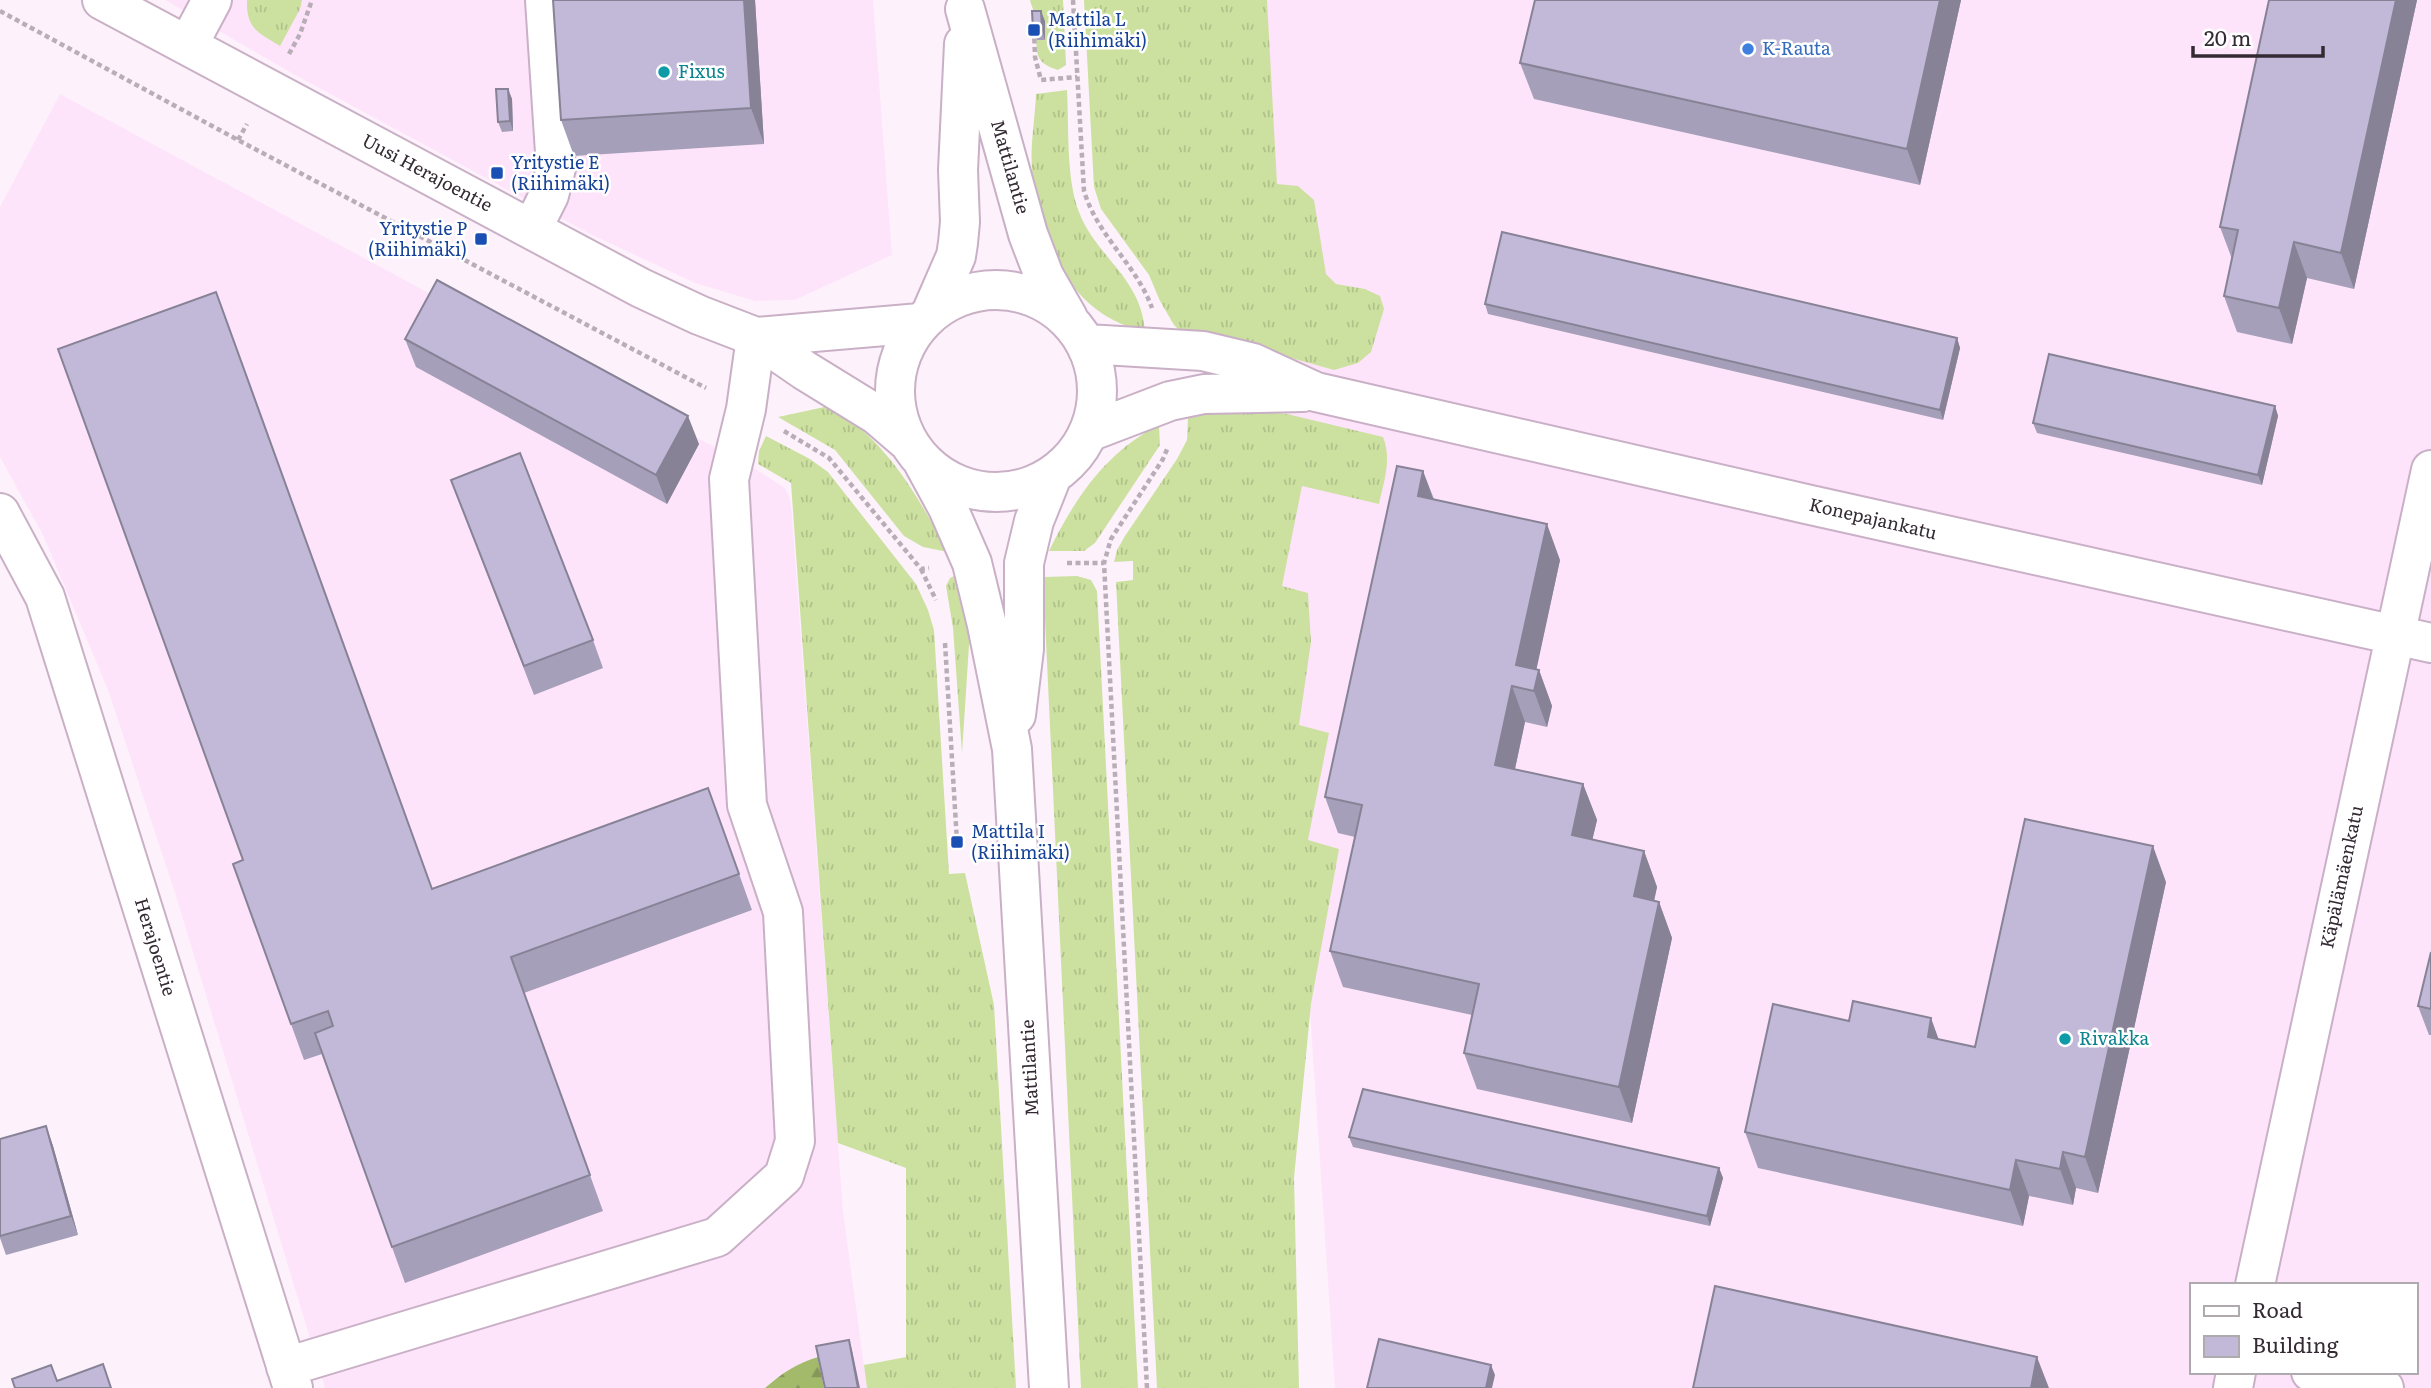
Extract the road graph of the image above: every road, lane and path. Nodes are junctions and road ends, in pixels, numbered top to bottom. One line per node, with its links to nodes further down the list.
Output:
1 (102, 0): 8 (street, Uusi Herajoentie)
2 (212, 0): 8 (street)
3 (545, 0): 10 (street)
4 (1073, 0): 9 (path)
5 (965, 5): 11 (street, Mattilantie); 12 (street, Mattilantie)
6 (0, 11): 17 (path)
7 (1034, 30): 9 (path)
8 (188, 45): 10 (street, Uusi Herajoentie)
9 (1077, 77): 14 (path)
10 (531, 229): 13 (street, Uusi Herajoentie)
11 (926, 317): 12 (street); 13 (street, Uusi Herajoentie); 19 (street)
12 (1078, 332): 14 (street, Konepajankatu); 18 (street)
13 (756, 337): 17 (street); 19 (street, Uusi Herajoentie)
14 (1163, 348): 15 (street, Konepajankatu)
15 (1316, 392): 16 (street, Konepajankatu); 29 (street, Konepajankatu)
16 (1170, 401): 18 (street, Konepajankatu); 25 (path)
17 (746, 410): 26 (path); 35 (street)
18 (1089, 432): 21 (street)
19 (914, 451): 21 (street); 23 (street, Mattilantie)
20 (2431, 470): 29 (street, Käpälämäenkatu)
21 (1052, 476): 24 (street, Mattilantie)
22 (0, 513): 35 (street, Herajoentie)
23 (972, 563): 26 (path); 31 (street, Mattilantie)
24 (1024, 563): 25 (path); 31 (street, Mattilantie)
25 (1104, 563): 37 (path)
26 (921, 569): 27 (path)
27 (939, 607)
28 (943, 632): 32 (path)
29 (2394, 635): 30 (street, Konepajankatu); 33 (street, Käpälämäenkatu)
30 (2431, 643)
31 (1012, 749): 36 (street, Mattilantie)
32 (957, 842)
33 (2255, 1283)
34 (2320, 1374): 38 (street)
35 (289, 1378)
36 (1049, 1388)
37 (1147, 1388)
38 (2384, 1388)

